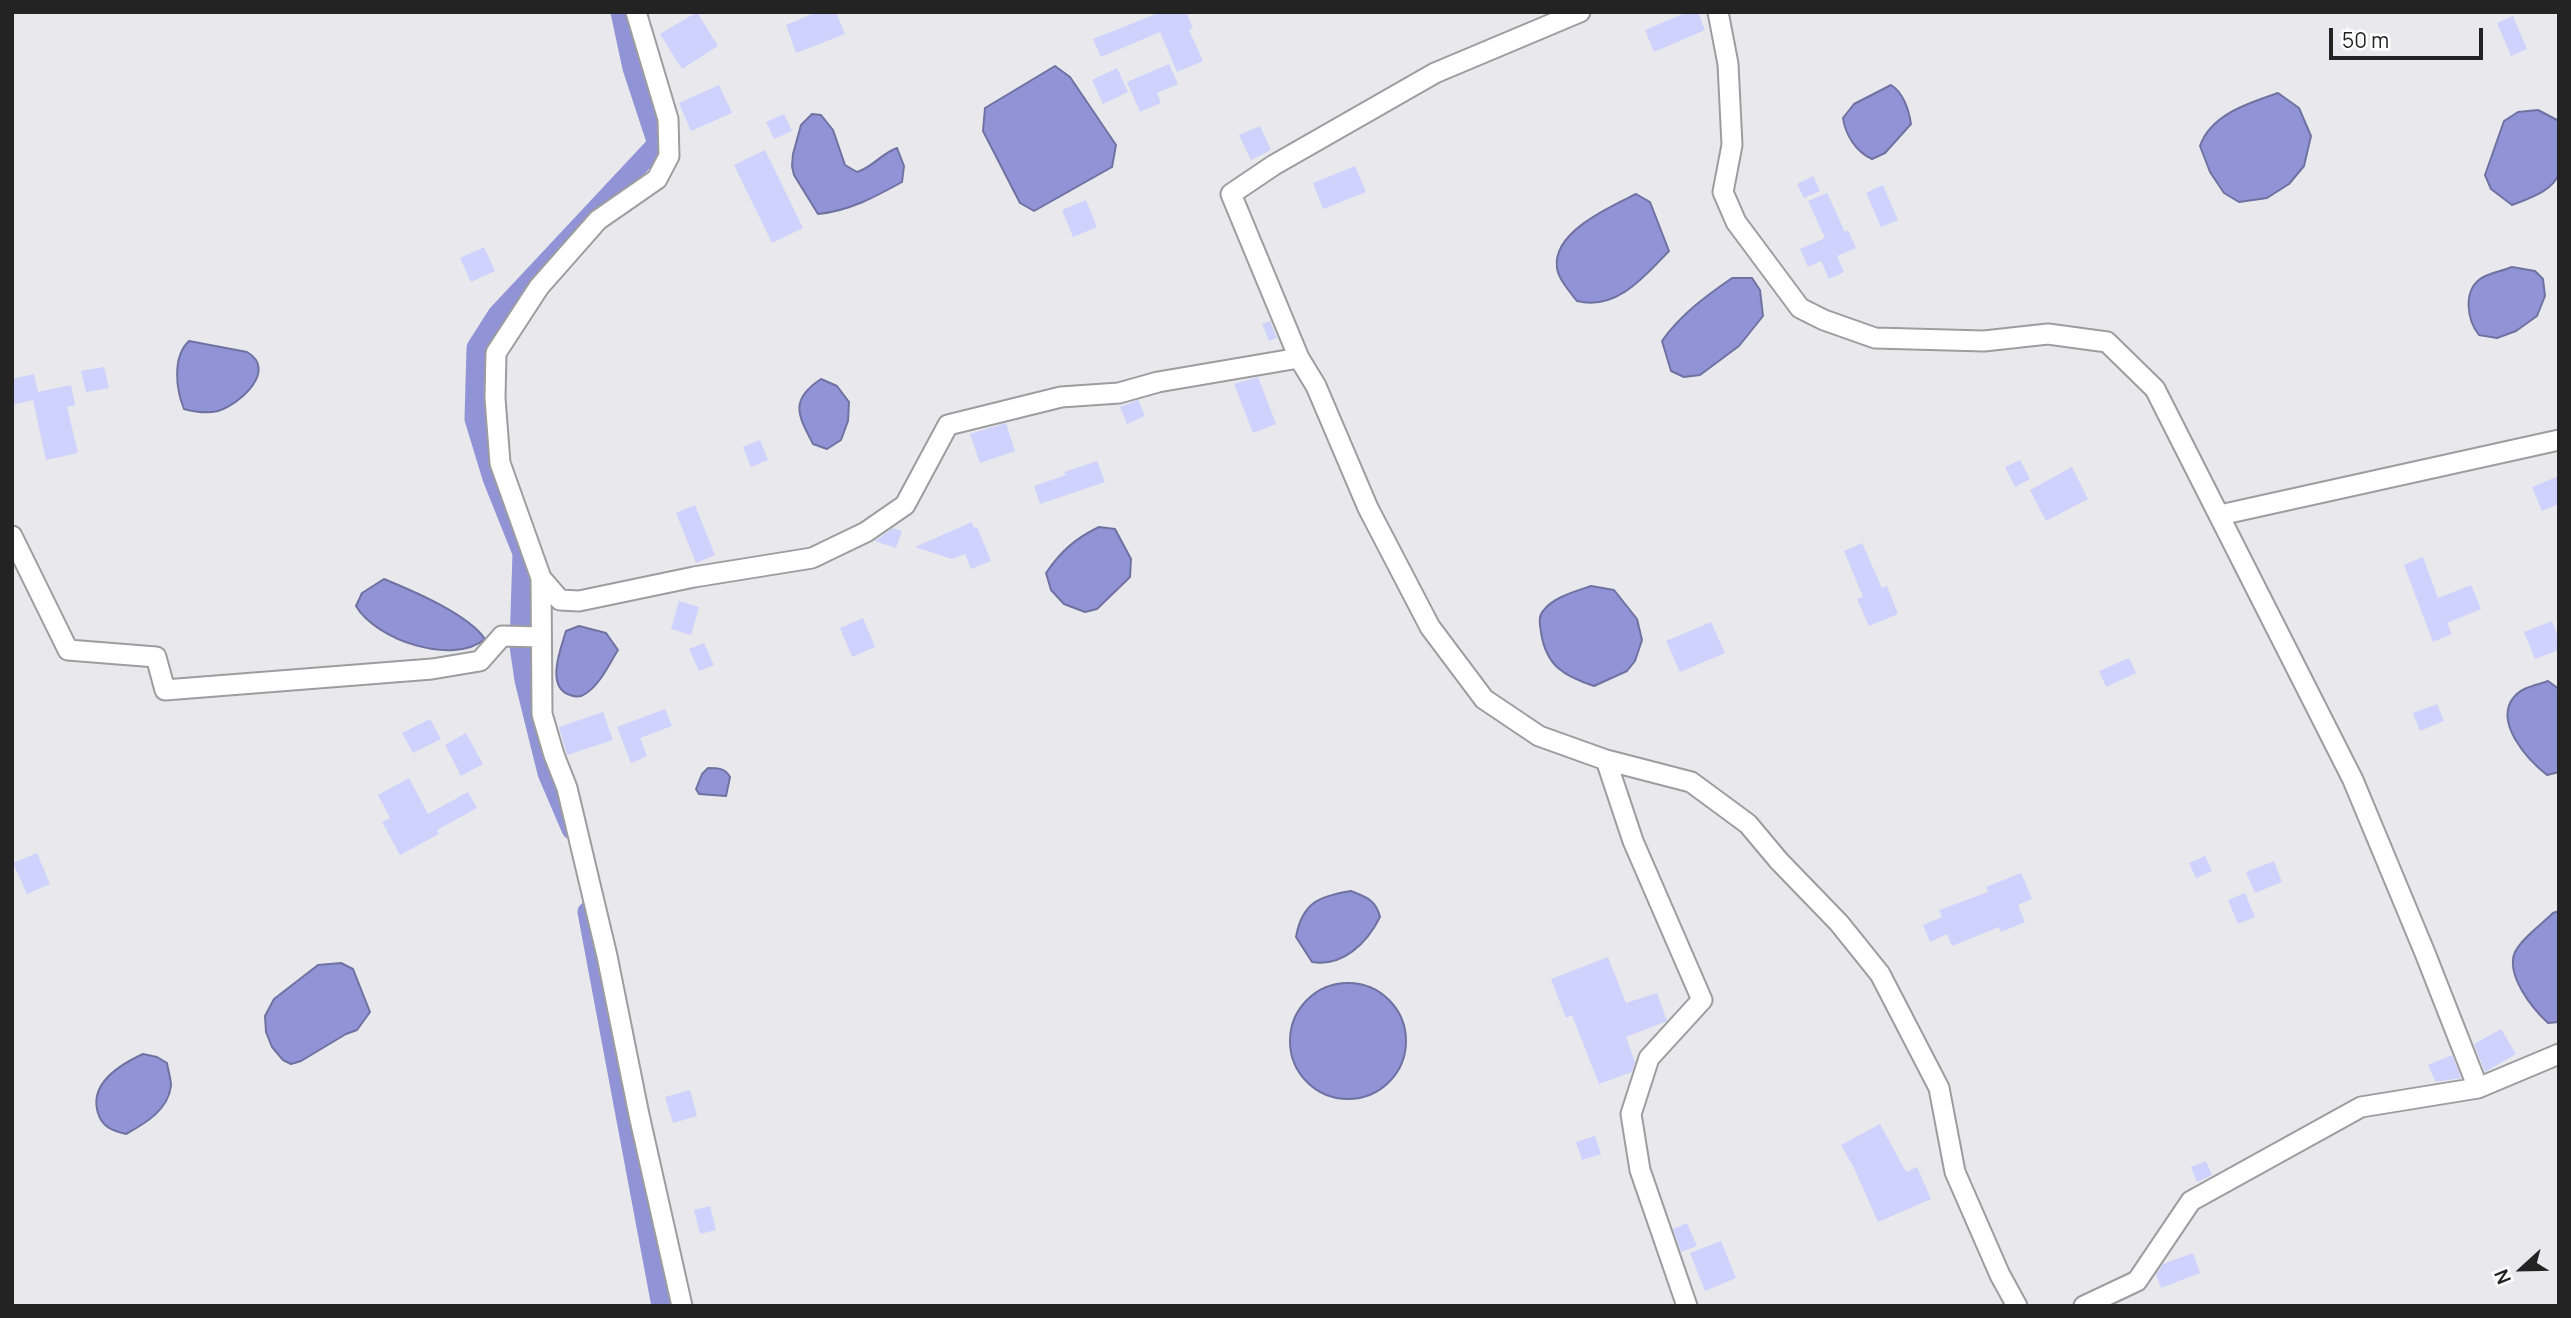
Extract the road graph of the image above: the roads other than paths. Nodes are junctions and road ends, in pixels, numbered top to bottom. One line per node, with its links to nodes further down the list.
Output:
1 (636, 12): 8 (street)
2 (1580, 12): 4 (street)
3 (1718, 12): 6 (street)
4 (1299, 358): 8 (street); 10 (street)
5 (2559, 440): 6 (street)
6 (2220, 515): 12 (street)
7 (12, 536): 9 (street)
8 (541, 578): 9 (street)
9 (541, 637): 13 (street)
10 (1605, 760): 14 (street); 15 (street)
11 (2559, 1054): 12 (street)
12 (2478, 1088): 16 (street)
13 (682, 1306)
14 (1687, 1306)
15 (2017, 1306)
16 (2084, 1306)

